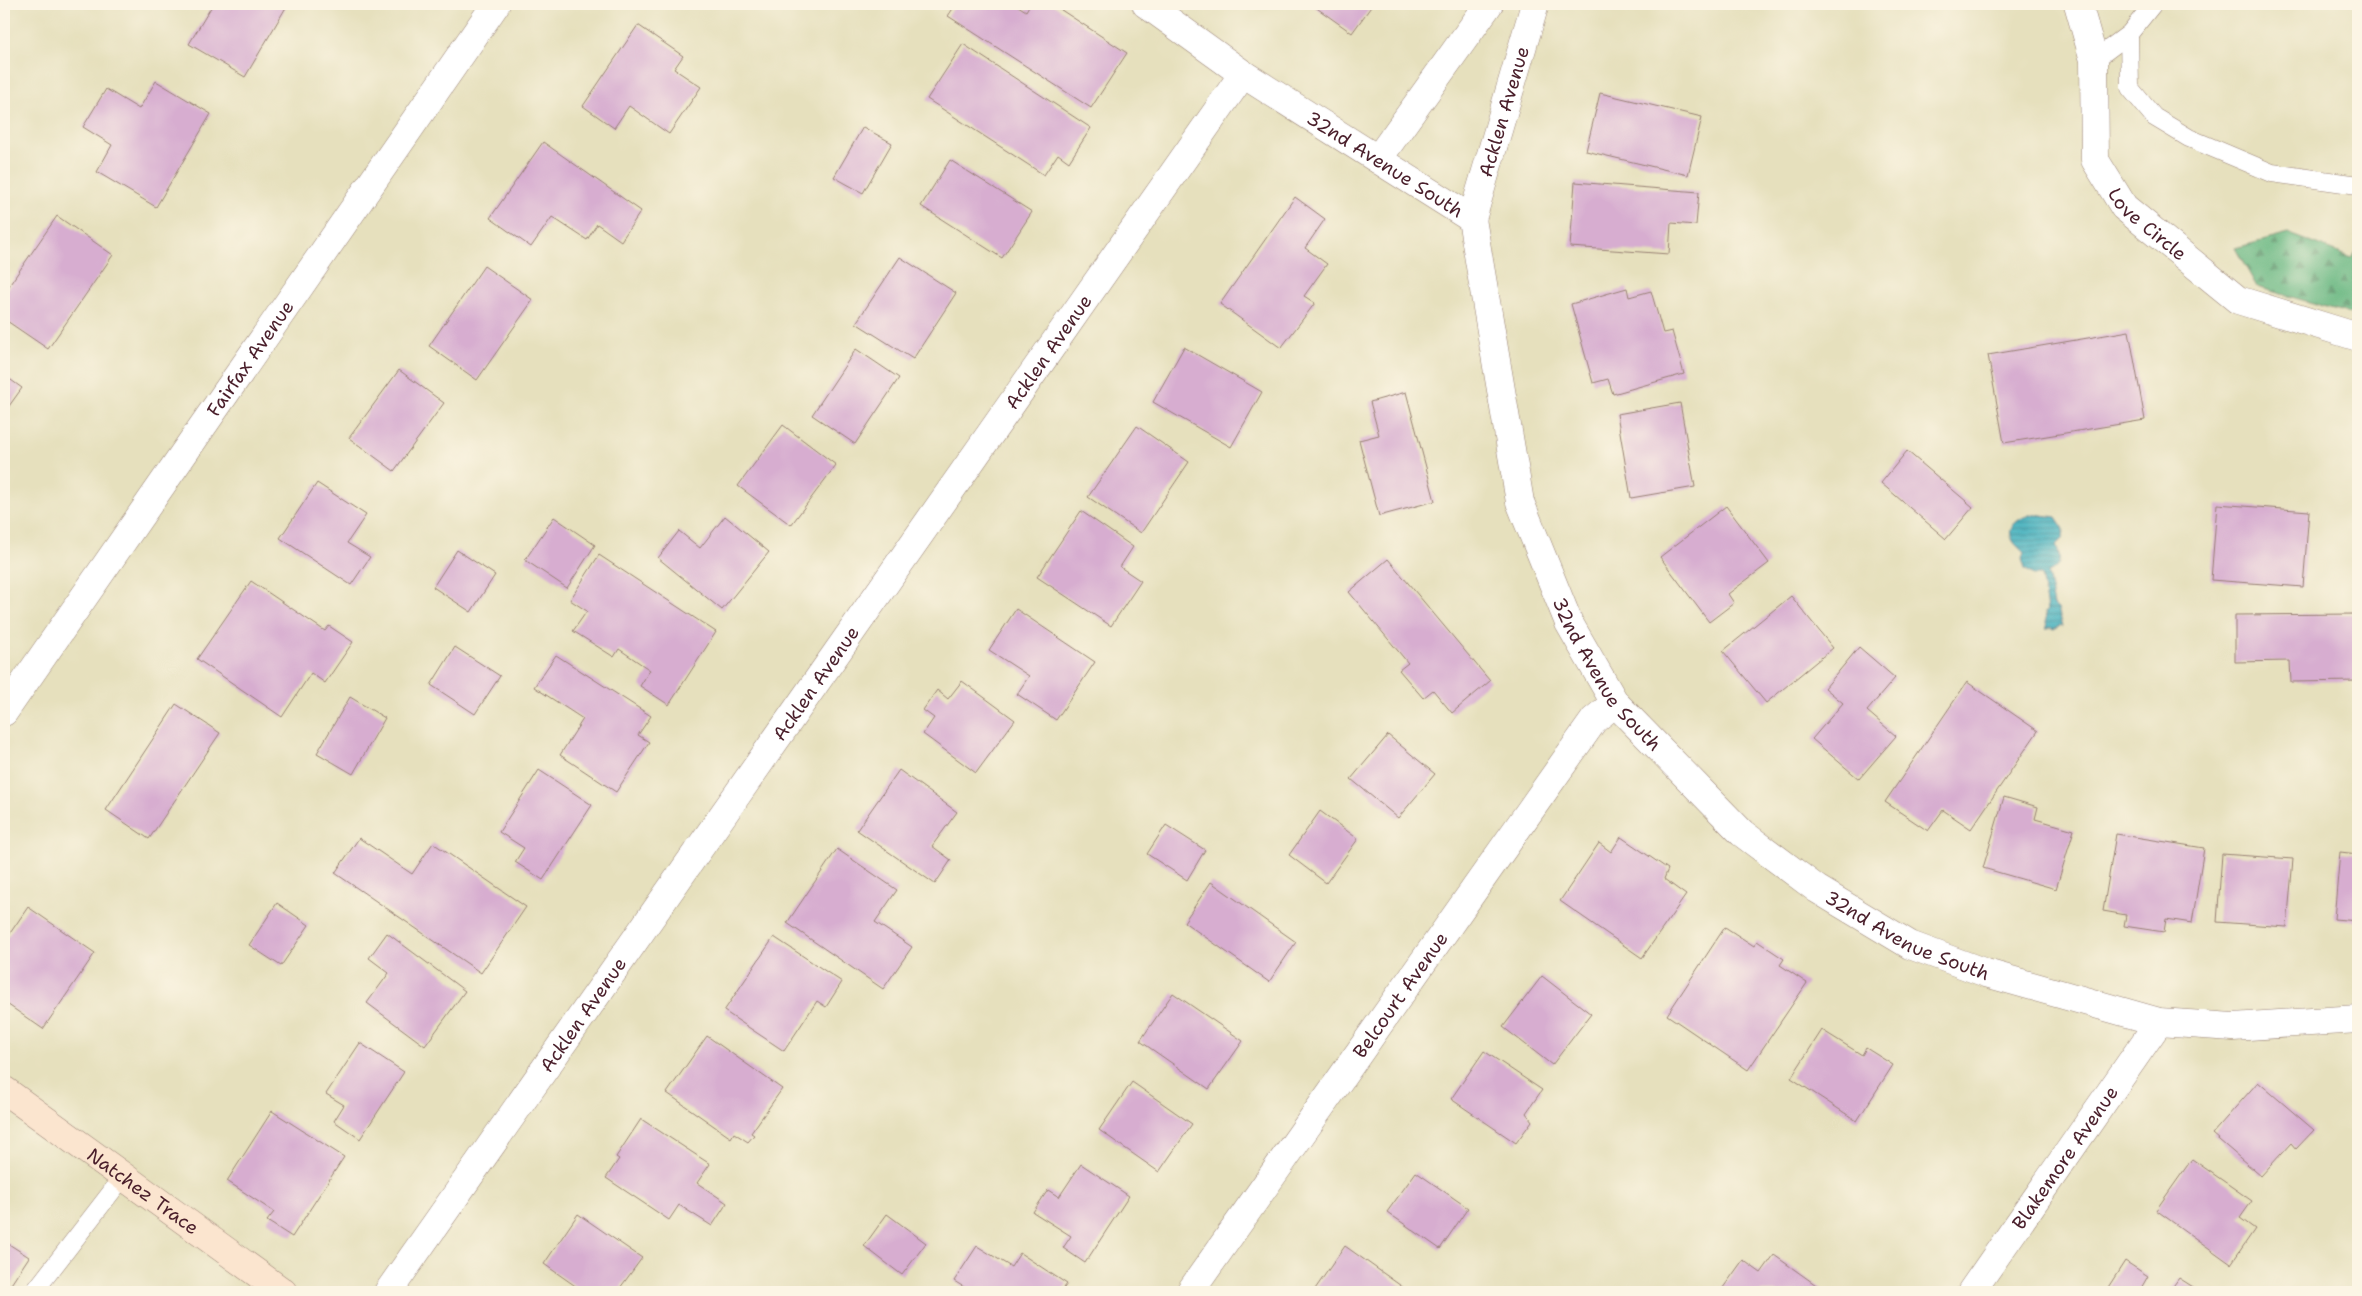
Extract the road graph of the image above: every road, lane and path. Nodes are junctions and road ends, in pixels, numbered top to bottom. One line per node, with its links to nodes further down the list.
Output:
1 (496, 4): 15 (street, Fairfax Avenue)
2 (1146, 4): 9 (street, 32nd Avenue South)
3 (1490, 4): 10 (street)
4 (1536, 4): 12 (street, Acklen Avenue)
5 (2078, 4): 8 (street, Love Circle)
6 (2153, 4): 7 (lane)
7 (2129, 34): 8 (lane); 11 (lane)
8 (2094, 60): 13 (street, Love Circle)
9 (1243, 74): 10 (street, 32nd Avenue South); 22 (street, Acklen Avenue)
10 (1378, 159): 12 (street, 32nd Avenue South)
11 (2358, 185)
12 (1472, 220): 14 (street, 32nd Avenue South)
13 (2358, 338)
14 (1615, 704): 17 (street, 32nd Avenue South); 23 (street, Belcourt Avenue)
15 (4, 712)
16 (2358, 1020): 17 (street, 32nd Avenue South)
17 (2159, 1022): 24 (street, Blakemore Avenue)
18 (4, 1090): 19 (main road, Natchez Trace)
19 (123, 1176): 20 (lane); 21 (main road, Natchez Trace)
20 (34, 1292)
21 (283, 1292)
22 (388, 1292)
23 (1190, 1292)
24 (1971, 1292)

